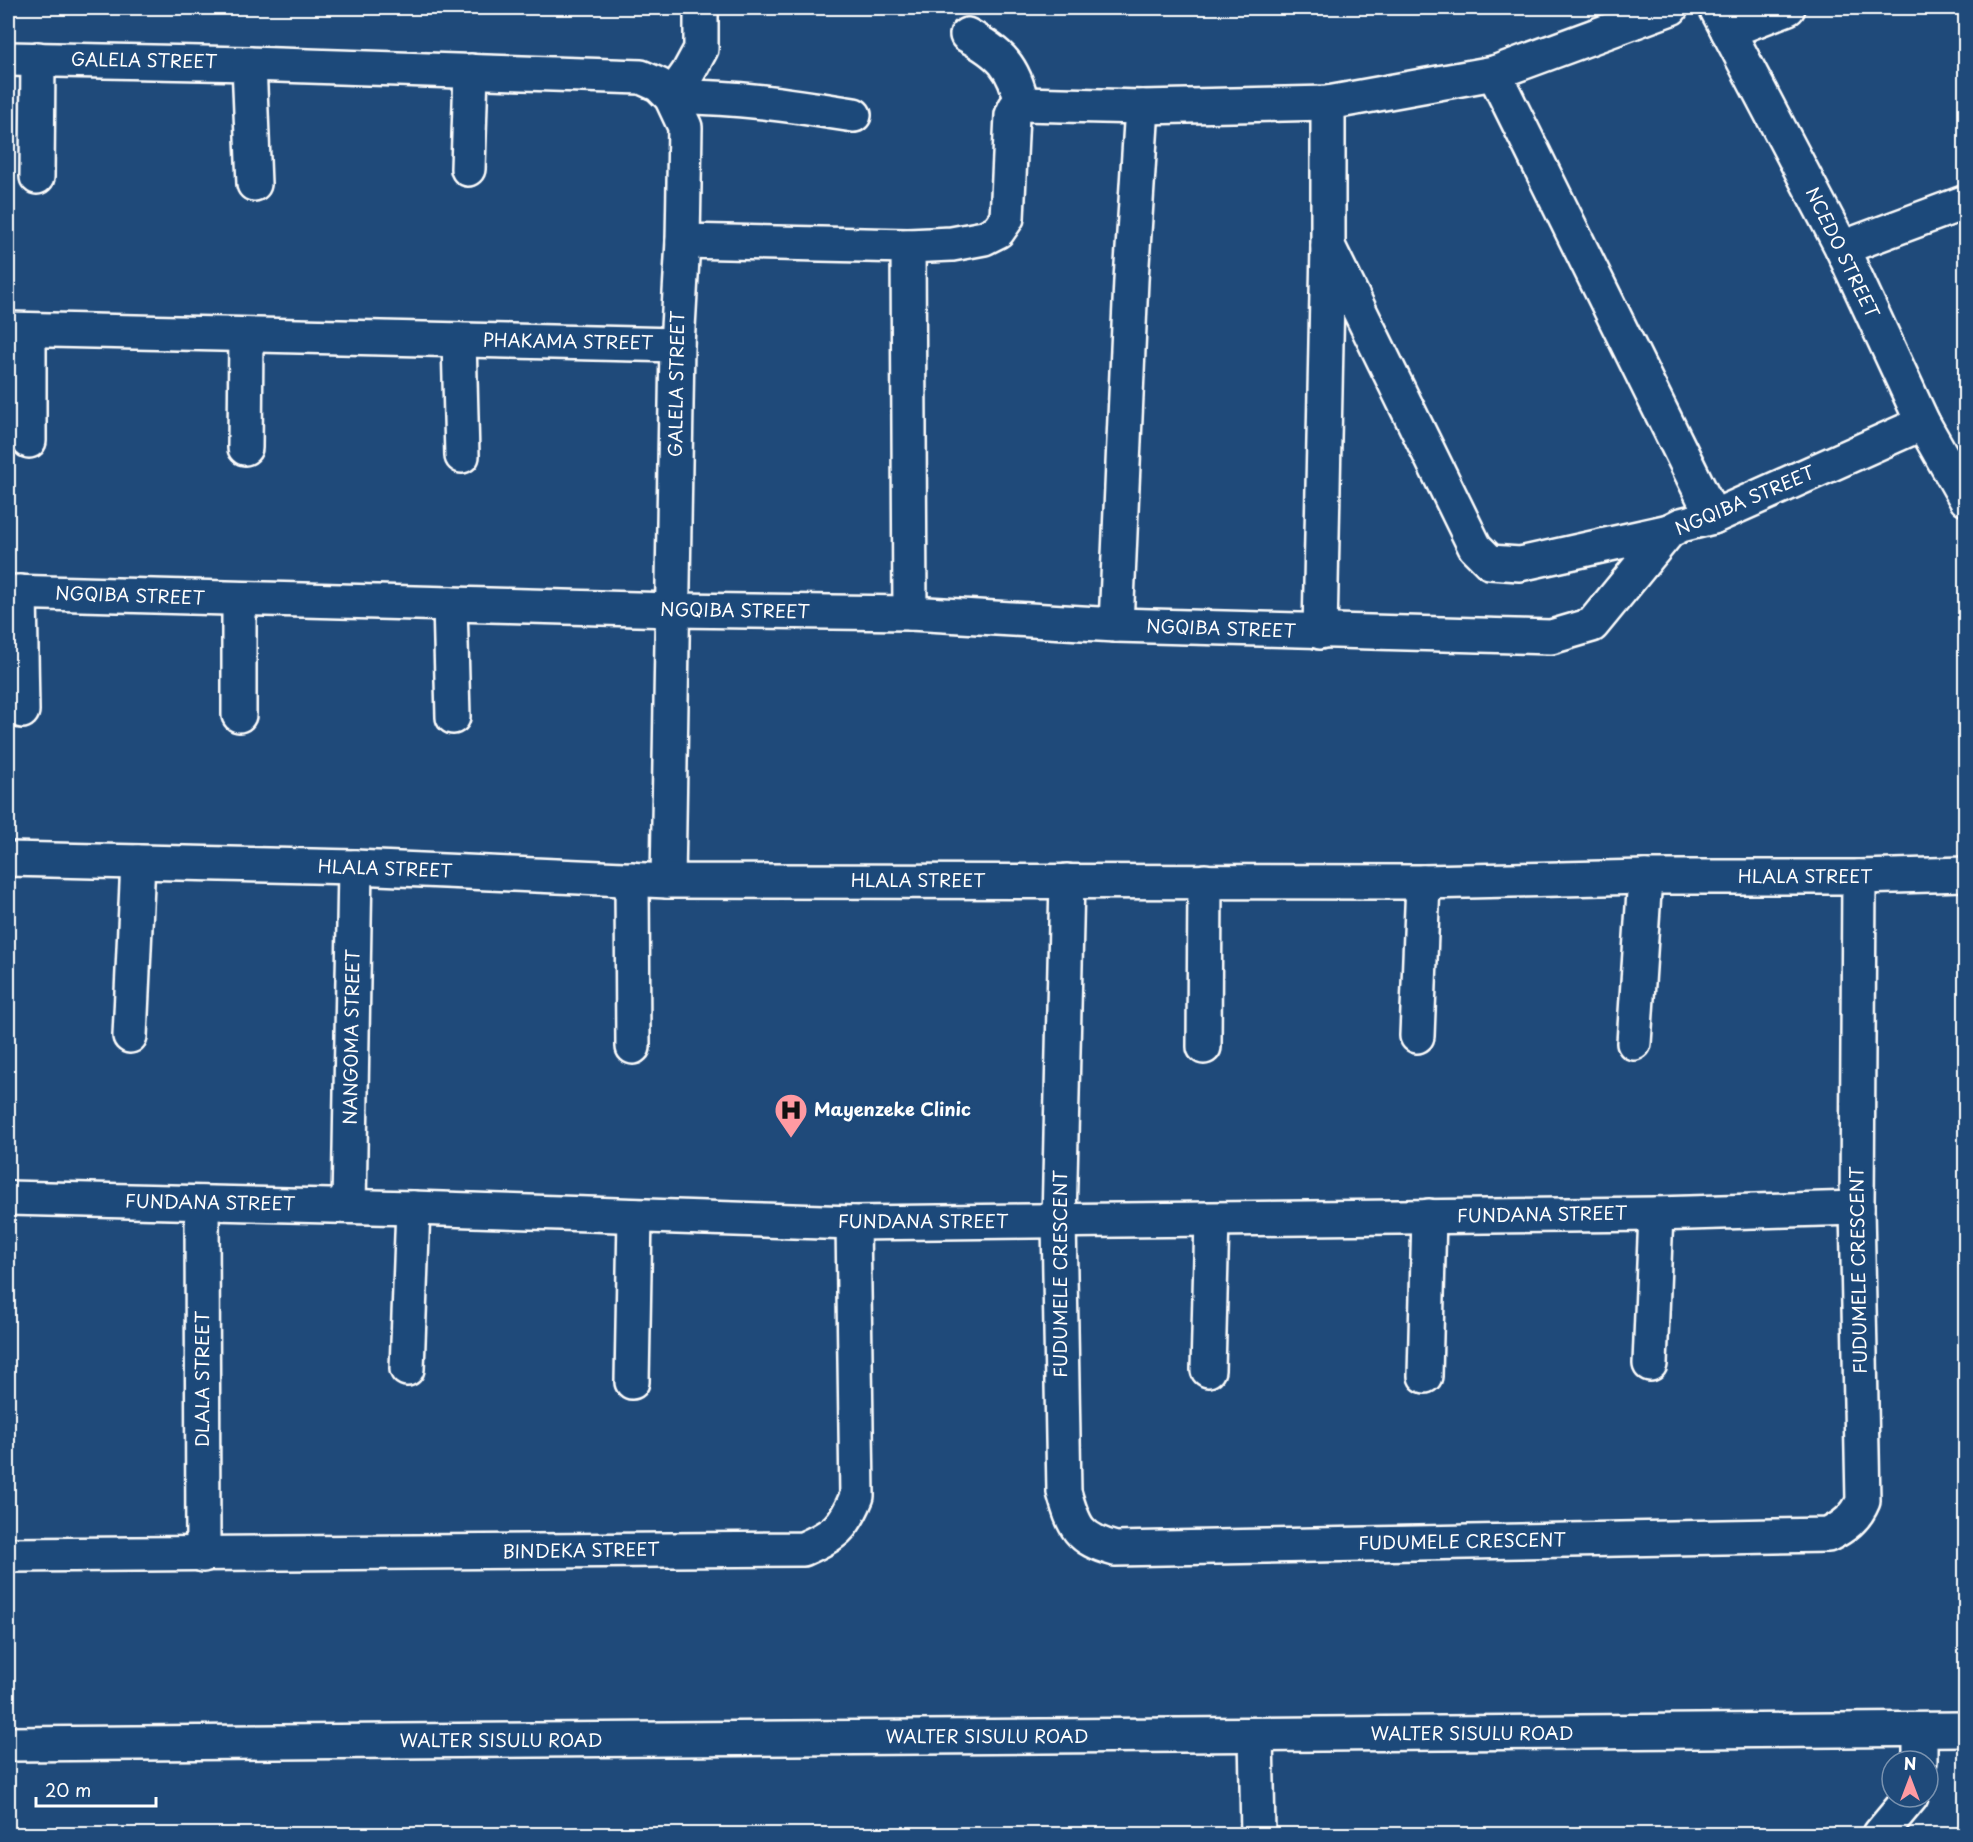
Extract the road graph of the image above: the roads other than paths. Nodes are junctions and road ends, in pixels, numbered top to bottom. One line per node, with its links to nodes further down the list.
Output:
1 (701, 8): 10 (street)
2 (1671, 8): 9 (street)
3 (1788, 8): 4 (street)
4 (1722, 19): 22 (street, NCEDO STREET)
5 (967, 35): 12 (street)
6 (23, 59): 7 (street, GALELA STREET); 16 (street, GALELA STREET)
7 (249, 64): 8 (street, GALELA STREET); 17 (street)
8 (471, 71): 10 (street, GALELA STREET); 15 (street)
9 (1494, 73): 11 (street); 32 (street)
10 (670, 97): 14 (street); 19 (street, GALELA STREET)
11 (1328, 103): 13 (street); 21 (street)
12 (1022, 104): 13 (street); 20 (street)
13 (1142, 107): 39 (street)
14 (854, 116)
15 (468, 169)
16 (38, 177)
17 (254, 184)
18 (1965, 202): 22 (street)
19 (683, 241): 20 (street); 26 (street, GALELA STREET)
20 (908, 246): 38 (street)
21 (1328, 246): 33 (street); 40 (street)
22 (1842, 248): 27 (street, NCEDO STREET)
23 (18, 329): 24 (street, PHAKAMA STREET); 28 (street, PHAKAMA STREET)
24 (246, 335): 25 (street, PHAKAMA STREET); 29 (street)
25 (459, 340): 26 (street, PHAKAMA STREET); 30 (street, PHAKAMA STREET)
26 (677, 345): 37 (street, GALELA STREET)
27 (1923, 423): 31 (street, NCEDO STREET); 32 (street, NGQIBA STREET)
28 (28, 441)
29 (245, 448)
30 (462, 456)
31 (1965, 498)
32 (1713, 517): 33 (street, NGQIBA STREET)
33 (1669, 531): 40 (street, NGQIBA STREET)
34 (14, 592): 35 (street, NGQIBA STREET); 41 (street, NGQIBA STREET)
35 (239, 599): 36 (street, NGQIBA STREET); 42 (street)
36 (450, 604): 37 (street, NGQIBA STREET); 43 (street)
37 (673, 610): 38 (street, NGQIBA STREET); 51 (street, GALELA STREET)
38 (910, 613): 39 (street, NGQIBA STREET)
39 (1116, 625): 40 (street, NGQIBA STREET)
40 (1320, 632)
41 (22, 711)
42 (239, 715)
43 (453, 717)
44 (8, 859): 45 (street, HLALA STREET)
45 (138, 862): 46 (street, HLALA STREET); 55 (street)
46 (355, 867): 50 (street, HLALA STREET); 62 (street, NANGOMA STREET)
47 (1965, 874): 49 (street, HLALA STREET)
48 (1645, 877): 49 (street, HLALA STREET); 54 (street, HLALA STREET); 57 (street)
49 (1859, 877): 64 (street, FUDUMELE CRESCENT)
50 (632, 879): 51 (street, HLALA STREET); 58 (street)
51 (668, 881): 52 (street, HLALA STREET)
52 (1066, 881): 53 (street, HLALA STREET); 69 (street, FUDUMELE CRESCENT)
53 (1205, 881): 54 (street, HLALA STREET); 59 (street)
54 (1423, 882): 56 (street)
55 (130, 1036)
56 (1417, 1036)
57 (1634, 1044)
58 (633, 1047)
59 (1204, 1047)
60 (8, 1198): 61 (street, FUNDANA STREET)
61 (202, 1203): 62 (street, FUNDANA STREET); 77 (street, DLALA STREET)
62 (349, 1206): 63 (street, FUNDANA STREET)
63 (413, 1208): 66 (street, FUNDANA STREET); 72 (street)
64 (1857, 1208): 65 (street, FUNDANA STREET); 69 (street, FUDUMELE CRESCENT)
65 (1656, 1214): 67 (street, FUNDANA STREET); 71 (street)
66 (635, 1216): 70 (street, FUNDANA STREET); 75 (street)
67 (1429, 1216): 68 (street, FUNDANA STREET); 74 (street)
68 (1212, 1220): 69 (street, FUNDANA STREET); 73 (street)
69 (1059, 1221): 70 (street, FUNDANA STREET)
70 (853, 1223): 77 (street, BINDEKA STREET)
71 (1650, 1364)
72 (407, 1369)
73 (1208, 1370)
74 (1425, 1376)
75 (632, 1382)
76 (8, 1555): 77 (street, BINDEKA STREET)
77 (203, 1555)
78 (1965, 1730): 81 (street, WALTER SISULU ROAD)
79 (1256, 1735): 80 (street, WALTER SISULU ROAD); 81 (street, WALTER SISULU ROAD); 83 (street)
80 (8, 1744)
81 (1920, 1746)
82 (1901, 1809): 84 (street)
83 (1258, 1834)
84 (1880, 1834)

